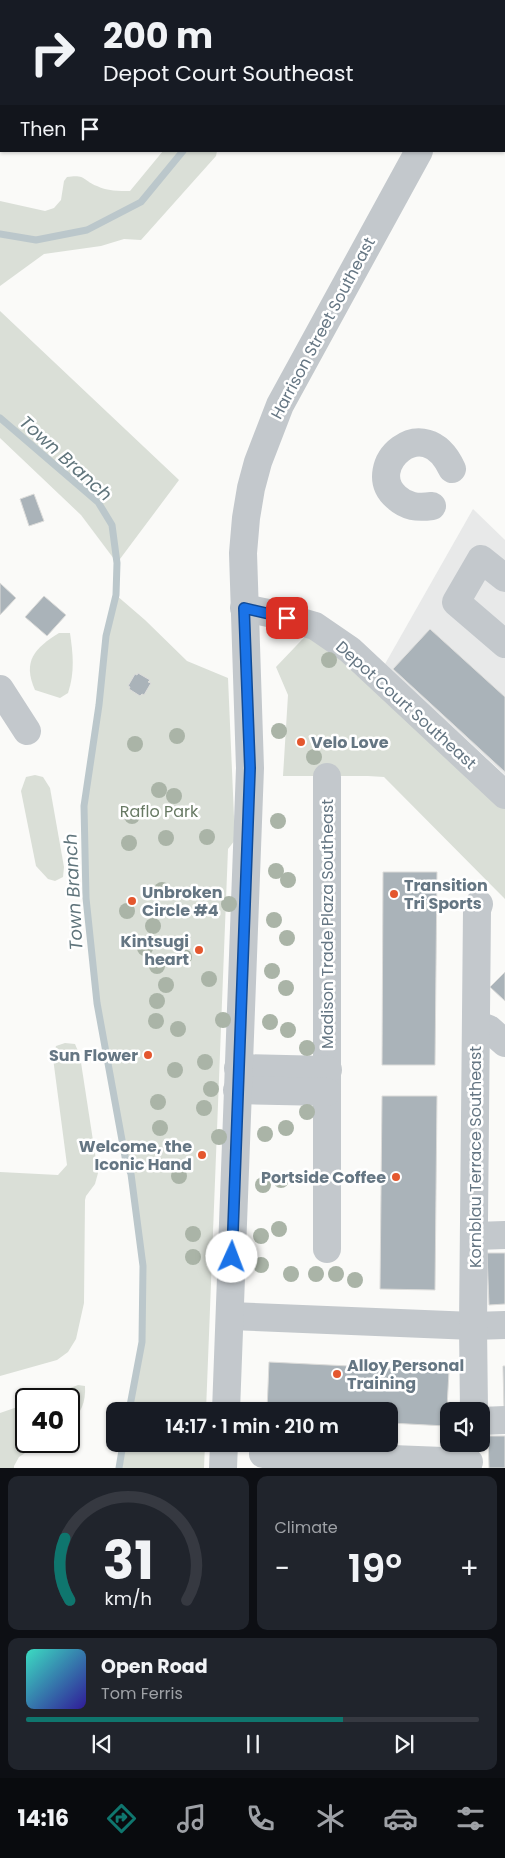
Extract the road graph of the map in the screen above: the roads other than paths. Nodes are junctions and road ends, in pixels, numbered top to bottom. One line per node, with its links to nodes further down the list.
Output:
1 (418, 152): 5 (street, Harrison Street Southeast)
2 (452, 469): 3 (street)
3 (432, 506)
4 (505, 578): 6 (street)
5 (244, 608): 10 (street, Depot Court Southeast); 14 (street, Harrison Street Southeast)
6 (502, 636)
7 (0, 689): 8 (street)
8 (27, 731)
9 (327, 776): 15 (street, Madison Trade Plaza Southeast)
10 (505, 795)
11 (479, 904): 12 (street, Kornblau Terrace Southeast)
12 (476, 1024): 13 (street); 17 (street, Kornblau Terrace Southeast)
13 (505, 1043)
14 (238, 1079): 15 (street); 19 (street, Harrison Street Southeast)
15 (328, 1081): 18 (street, Madison Trade Plaza Southeast)
16 (505, 1235): 17 (street)
17 (475, 1236): 21 (street, Kornblau Terrace Southeast)
18 (327, 1249)
19 (230, 1316): 21 (street); 22 (street, Harrison Street Southeast)
20 (505, 1325): 21 (street)
21 (473, 1326): 23 (street, Kornblau Terrace Southeast)
22 (226, 1402)
23 (474, 1402)
24 (505, 1420): 25 (street)
25 (490, 1421)
26 (224, 1452): 30 (street)
27 (263, 1454): 29 (street)
28 (470, 1458): 29 (street)
29 (357, 1464)
30 (223, 1468)

